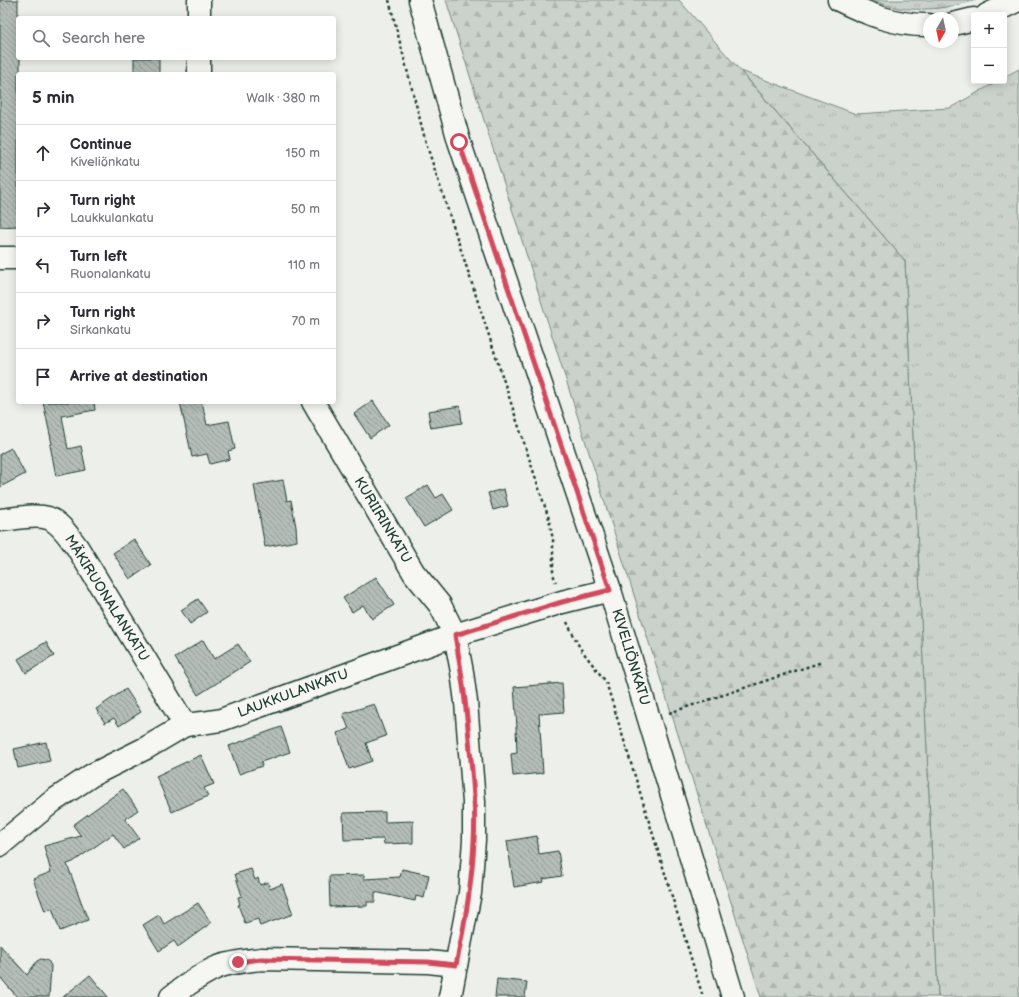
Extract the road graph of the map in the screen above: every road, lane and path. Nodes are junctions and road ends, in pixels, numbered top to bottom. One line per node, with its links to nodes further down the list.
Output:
1 (199, 0): 7 (main road)
2 (389, 0): 18 (path)
3 (420, 0): 17 (main road, KIVELIÖNKATU)
4 (839, 0): 10 (main road)
5 (1018, 0): 6 (main road)
6 (993, 12)
7 (199, 16)
8 (971, 20): 9 (main road)
9 (959, 23)
10 (923, 25)
11 (199, 60): 12 (main road)
12 (199, 72)
13 (0, 258): 14 (main road)
14 (16, 258)
15 (314, 404): 19 (main road, KURIIRINKATU)
16 (0, 520): 22 (main road, MÄKIRUONALANKATU)
17 (610, 590): 18 (main road, LAUKKULANKATU); 21 (main road, KIVELIÖNKATU)
18 (562, 602): 19 (main road, LAUKKULANKATU); 27 (path)
19 (455, 635): 22 (main road, LAUKKULANKATU); 24 (main road, KURIIRINKATU)
20 (822, 662): 21 (path)
21 (649, 719): 28 (main road, KIVELIÖNKATU)
22 (185, 725): 23 (main road, LAUKKULANKATU)
23 (0, 845)
24 (456, 965): 25 (main road); 26 (main road, KURIIRINKATU)
25 (171, 997)
26 (450, 997)
27 (703, 997)
28 (733, 997)

